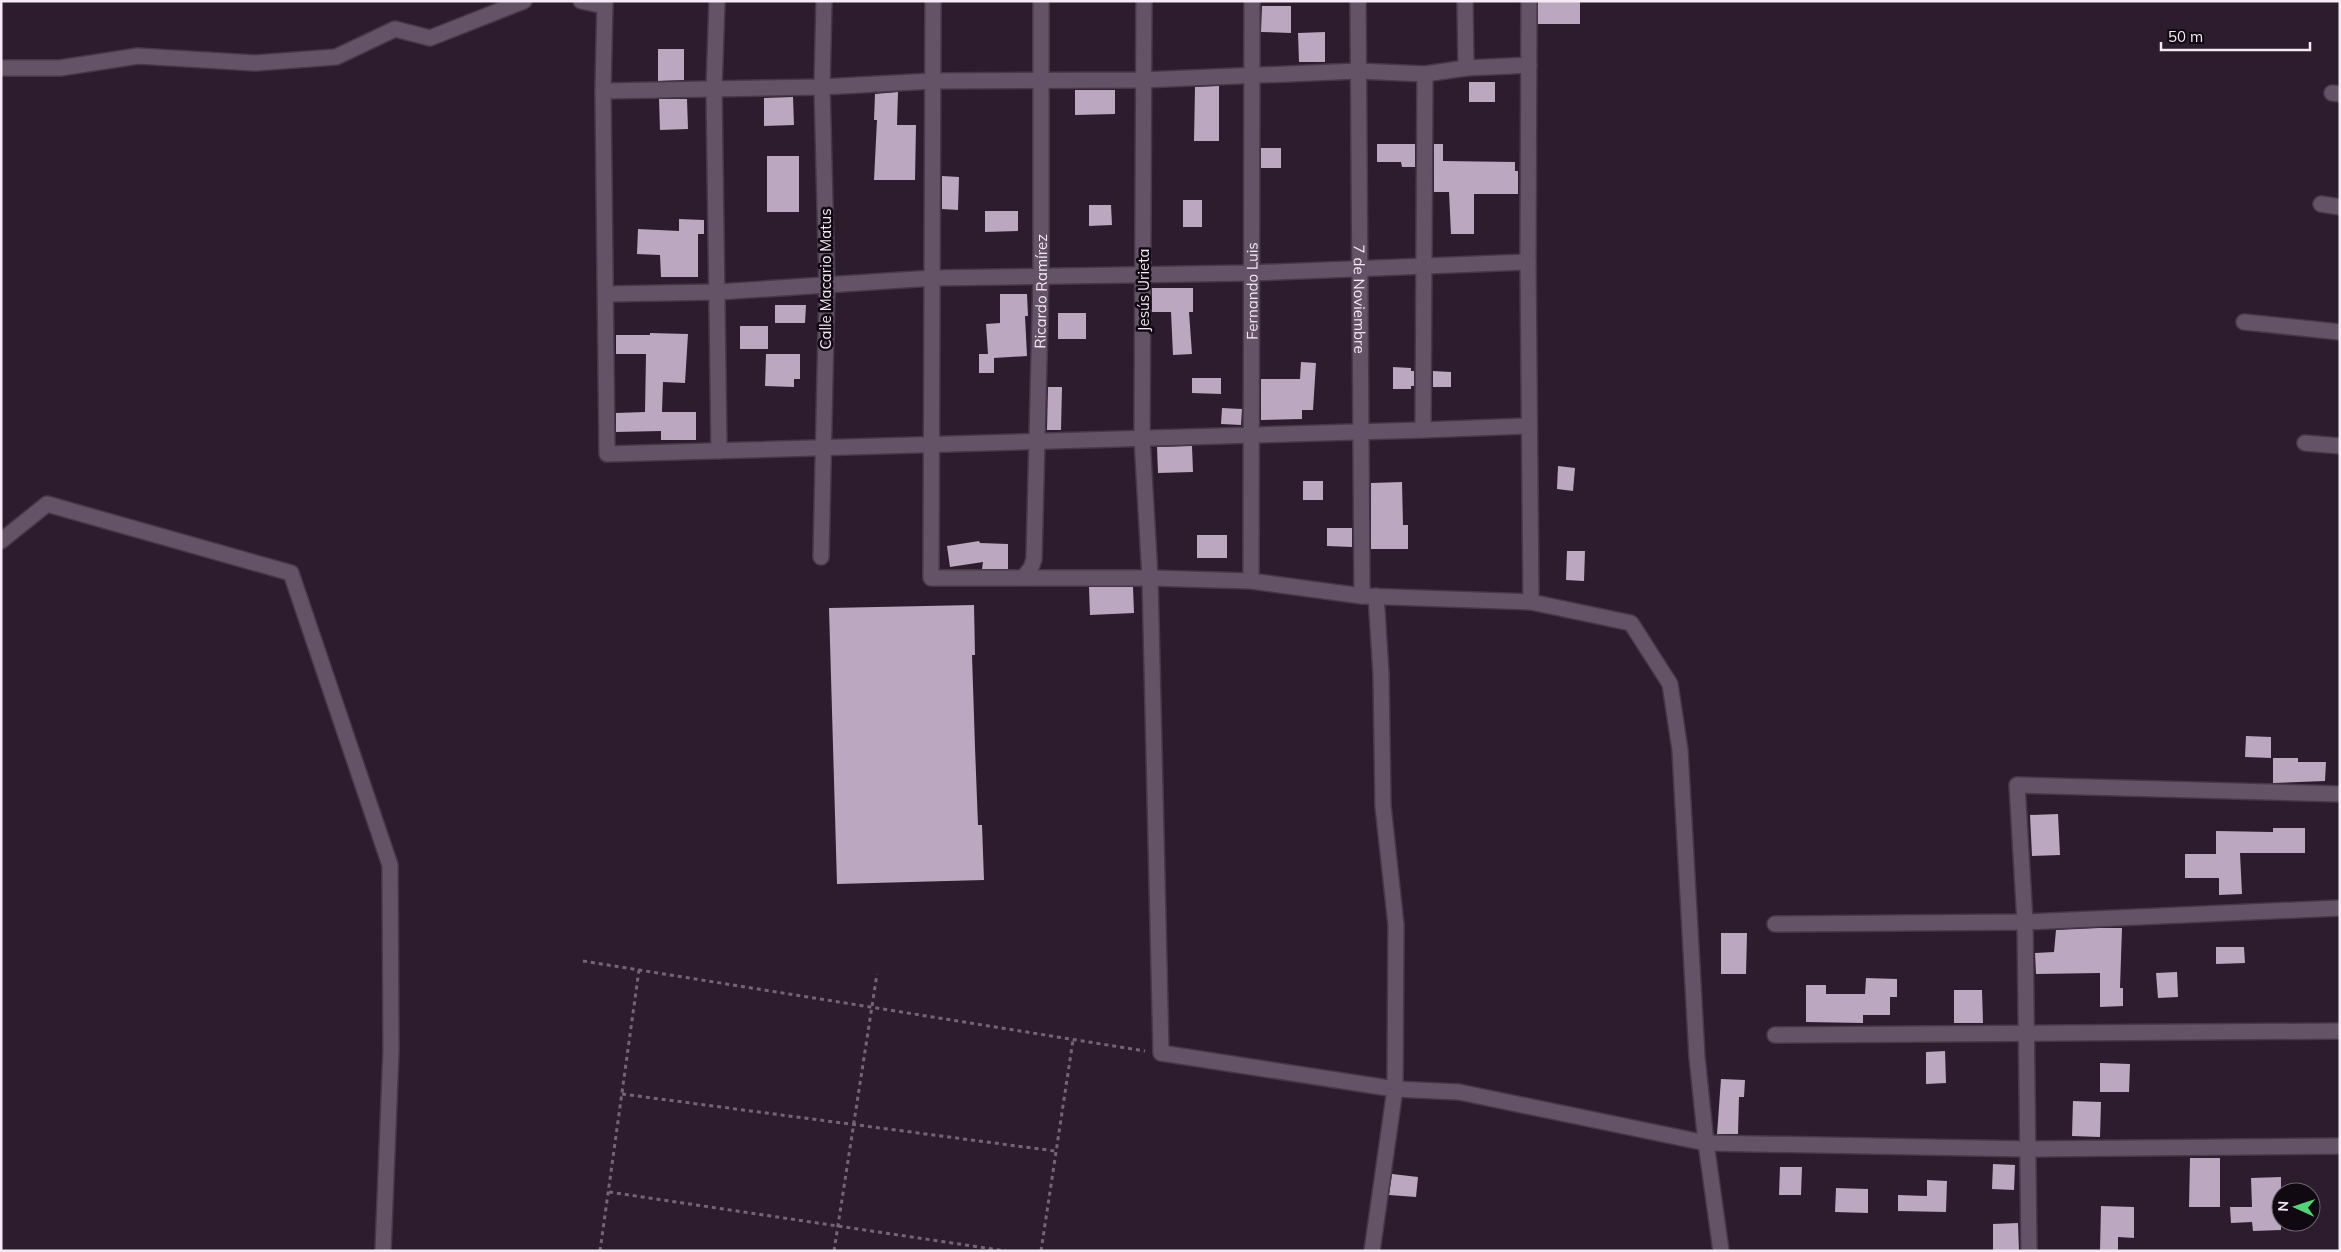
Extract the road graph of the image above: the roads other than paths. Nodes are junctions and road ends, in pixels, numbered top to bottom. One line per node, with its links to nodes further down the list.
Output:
1 (524, 1): 14 (street)
2 (581, 1): 12 (street)
3 (717, 1): 23 (street)
4 (824, 1): 22 (street, Calle Macario Matus)
5 (933, 1): 21 (street)
6 (1042, 1): 19 (street, Ricardo Ramírez)
7 (1144, 1): 20 (street, Jesús Urieta)
8 (1252, 1): 17 (street, Fernando Luis)
9 (1358, 1): 16 (street, 7 de Noviembre)
10 (1464, 1): 15 (street)
11 (1530, 1): 13 (street)
12 (604, 3): 24 (street)
13 (1529, 65): 15 (street); 27 (street)
14 (1, 68)
15 (1466, 68): 18 (street)
16 (1358, 72): 17 (street); 18 (street); 29 (street, 7 de Noviembre)
17 (1252, 74): 20 (street); 30 (street, Fernando Luis)
18 (1425, 74): 28 (street)
19 (1040, 80): 20 (street); 21 (street); 33 (street, Ricardo Ramírez)
20 (1142, 80): 31 (street, Jesús Urieta)
21 (933, 81): 22 (street); 32 (street)
22 (822, 87): 23 (street); 34 (street, Calle Macario Matus)
23 (714, 89): 24 (street); 35 (street)
24 (603, 91): 36 (street)
25 (2321, 204): 26 (street)
26 (2340, 207)
27 (1528, 262): 28 (street); 39 (street)
28 (1426, 265): 29 (street); 40 (street)
29 (1361, 270): 30 (street); 41 (street, 7 de Noviembre)
30 (1250, 273): 31 (street); 42 (street, Fernando Luis)
31 (1144, 276): 33 (street); 43 (street, Jesús Urieta)
32 (933, 278): 33 (street); 34 (street); 46 (street)
33 (1041, 278): 44 (street, Ricardo Ramírez)
34 (827, 285): 35 (street); 48 (street, Calle Macario Matus)
35 (718, 292): 36 (street); 49 (street)
36 (606, 294): 49 (street)
37 (2244, 322): 38 (street)
38 (2340, 332)
39 (1529, 426): 40 (street); 56 (street)
40 (1423, 430): 41 (street)
41 (1361, 432): 42 (street); 55 (street, 7 de Noviembre)
42 (1251, 435): 43 (street); 54 (street, Fernando Luis)
43 (1142, 438): 44 (street); 53 (street, Jesús Urieta)
44 (1037, 442): 46 (street); 52 (street, Ricardo Ramírez)
45 (2305, 443): 47 (street)
46 (930, 444): 48 (street); 52 (street)
47 (2340, 446)
48 (825, 448): 49 (street); 51 (street, Calle Macario Matus)
49 (718, 450)
50 (1, 541): 68 (street)
51 (821, 557)
52 (1023, 578): 53 (street)
53 (1150, 578): 54 (street); 64 (street, Jesús Urieta)
54 (1251, 581): 55 (street)
55 (1369, 596): 56 (street); 64 (street, 7 de Noviembre)
56 (1531, 602): 65 (street)
57 (2340, 794): 59 (street)
58 (2340, 908): 59 (street)
59 (2025, 922): 60 (street); 62 (street)
60 (1775, 924)
61 (2340, 1031): 62 (street)
62 (2026, 1032): 63 (street); 67 (street)
63 (1775, 1035)
64 (1394, 1089): 65 (street); 69 (street, 7 de Noviembre)
65 (1706, 1143): 67 (street); 70 (street)
66 (2340, 1146): 67 (street)
67 (2028, 1149): 71 (street)
68 (382, 1251)
69 (1372, 1251)
70 (1721, 1251)
71 (2029, 1251)

